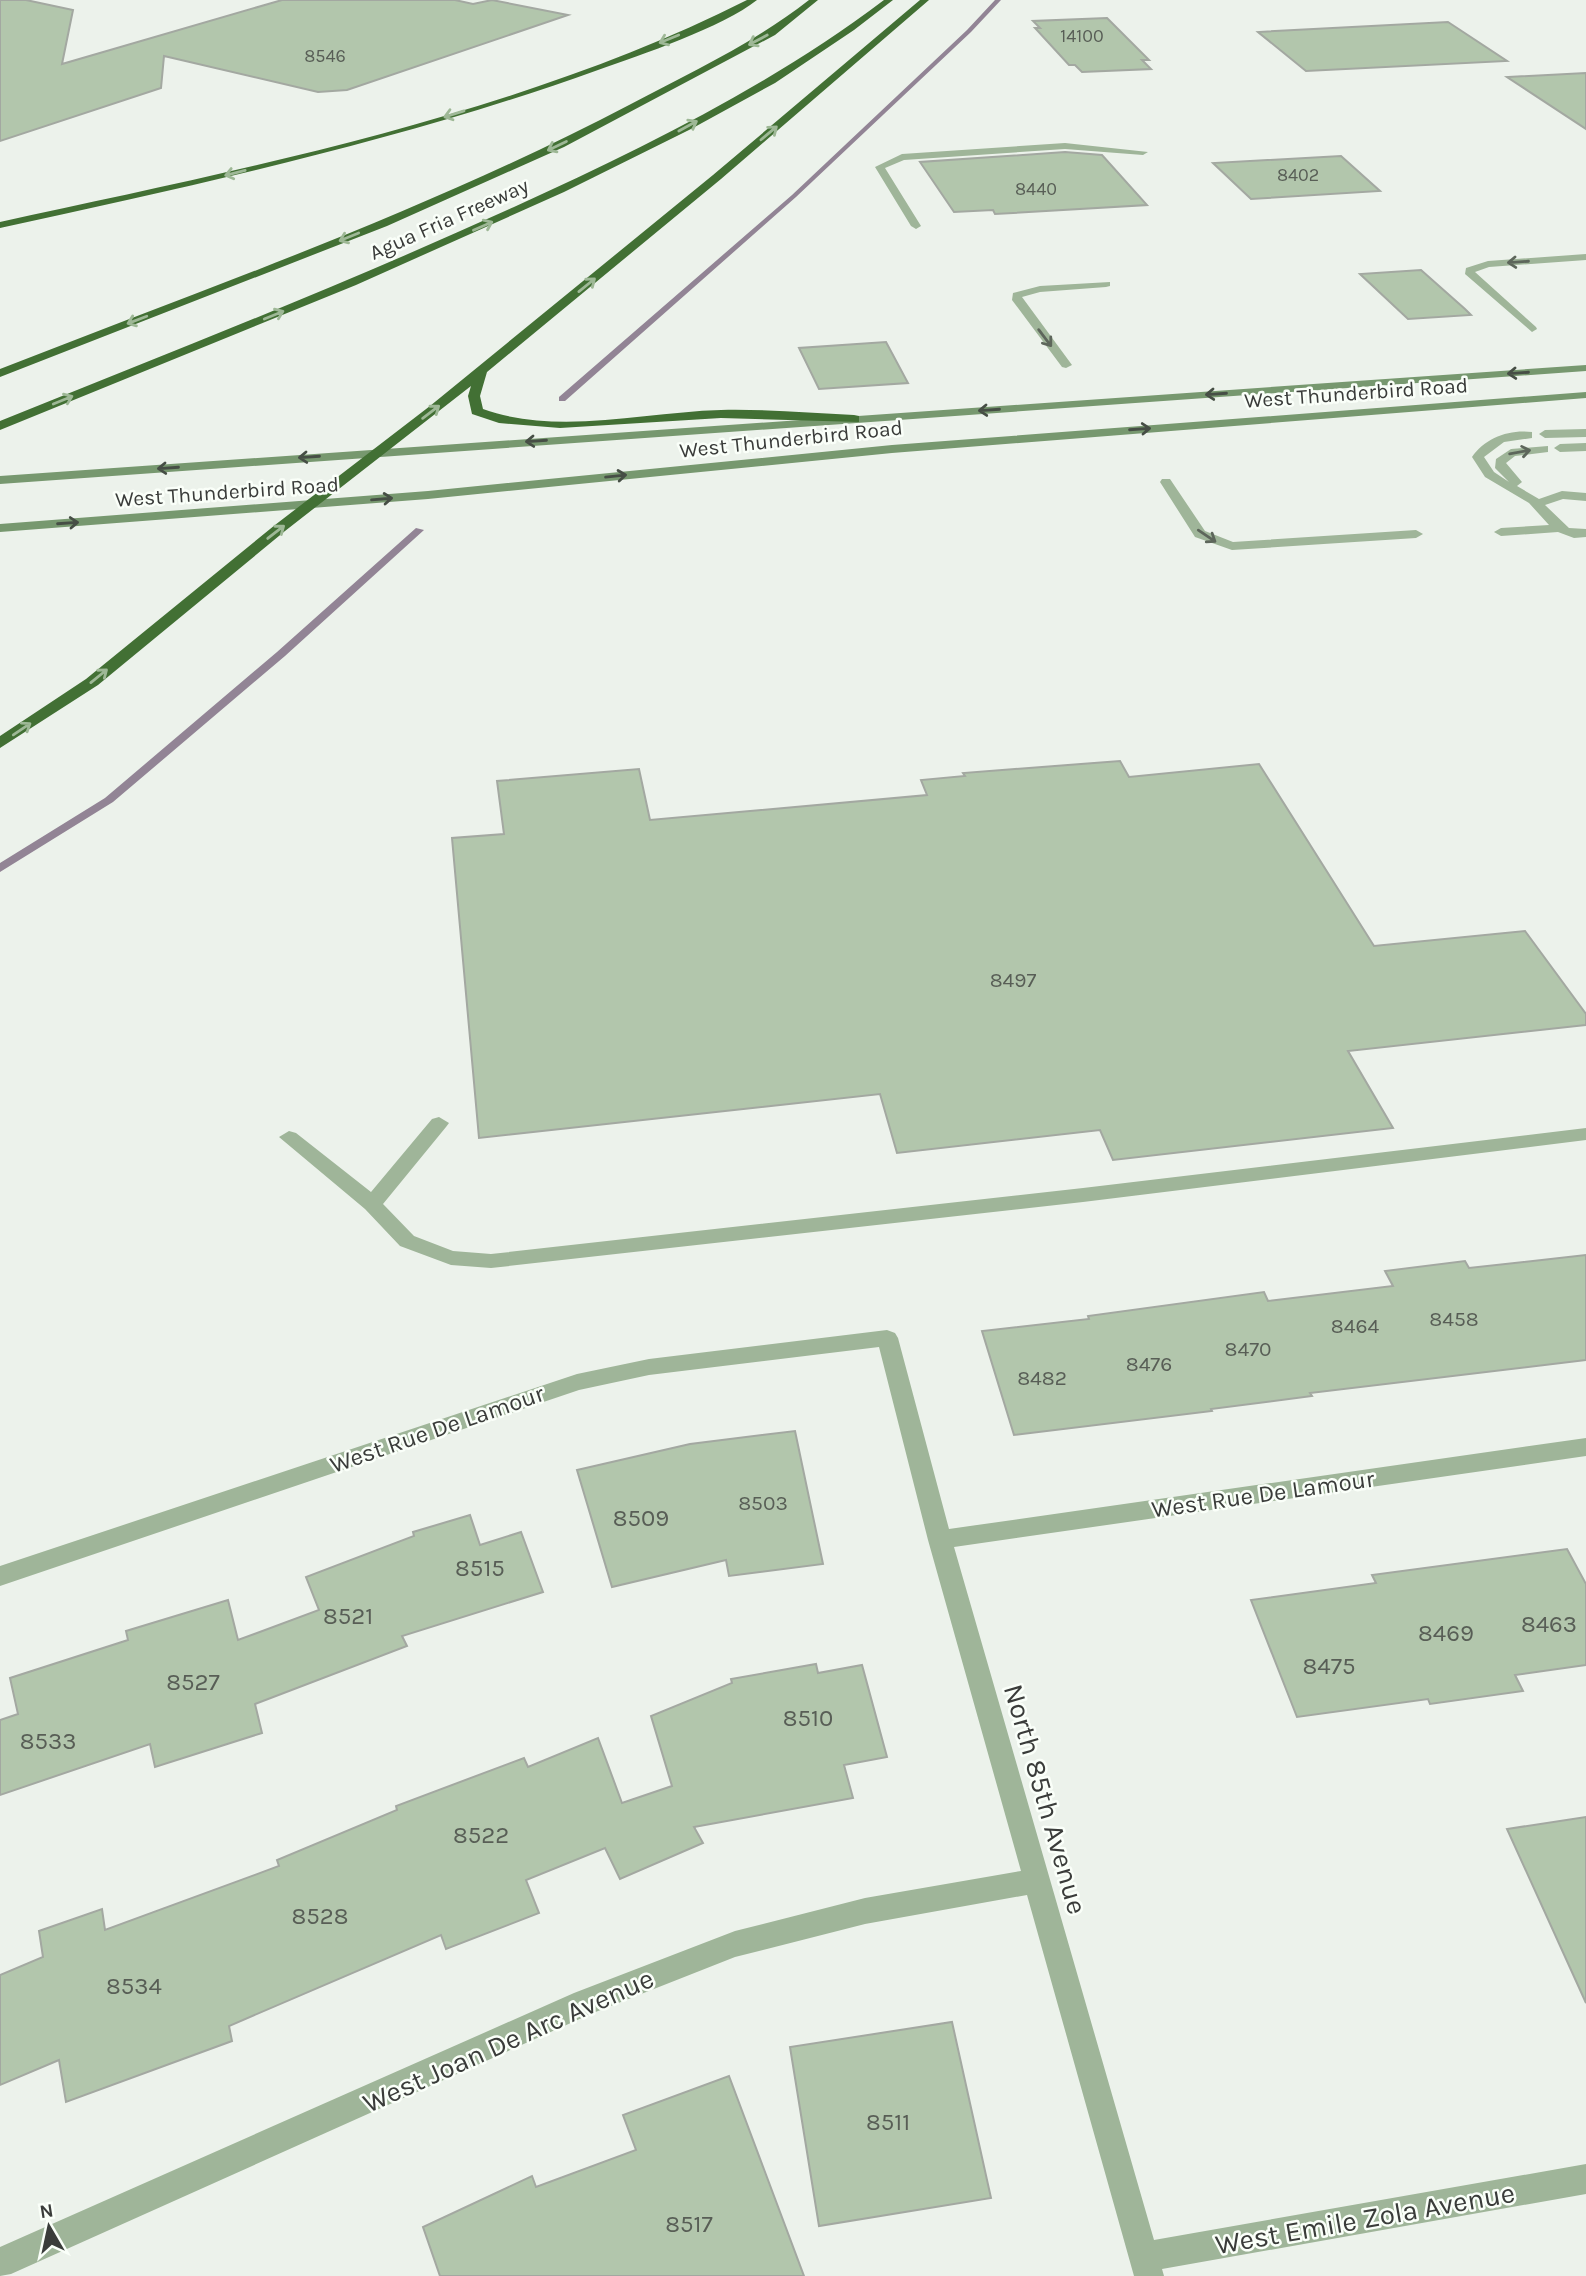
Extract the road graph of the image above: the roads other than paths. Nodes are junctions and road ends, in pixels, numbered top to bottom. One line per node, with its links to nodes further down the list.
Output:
1 (753, 0): 6 (highway, one-way to 6)
2 (814, 0): 14 (highway, Agua Fria Freeway, one-way to 14)
3 (889, 0): 17 (highway, Agua Fria Freeway, one-way to 3)
4 (925, 0): 13 (highway, one-way to 4)
5 (1143, 152): 7 (street)
6 (0, 225)
7 (916, 226)
8 (1586, 257): 10 (street, one-way to 10)
9 (1109, 288): 11 (street, one-way to 11)
10 (1532, 329)
11 (1066, 365)
12 (1586, 368): 16 (main road, West Thunderbird Road, one-way to 16)
13 (481, 372): 16 (highway); 24 (highway, one-way to 13)
14 (0, 373)
15 (1586, 396): 29 (main road, West Thunderbird Road, one-way to 15)
16 (854, 419): 24 (main road, West Thunderbird Road, one-way to 24)
17 (0, 426)
18 (1586, 433): 19 (street)
19 (1545, 434)
20 (1528, 435): 28 (street)
21 (1586, 447): 22 (street)
22 (1560, 448)
23 (1544, 449): 28 (street, one-way to 23)
24 (376, 453): 25 (main road, West Thunderbird Road, one-way to 25); 29 (highway)
25 (0, 480)
26 (1166, 482): 34 (street, one-way to 34)
27 (1586, 497): 28 (street)
28 (1534, 501): 31 (street)
29 (314, 505): 30 (main road, West Thunderbird Road, one-way to 29); 35 (highway, one-way to 29)
30 (0, 528)
31 (1560, 528): 32 (street); 33 (street)
32 (1501, 532)
33 (1586, 533)
34 (1416, 534)
35 (0, 743)
36 (439, 1123): 39 (street)
37 (1586, 1134): 39 (street)
38 (289, 1137): 39 (street)
39 (372, 1204)
40 (887, 1338): 42 (street, North 85th Avenue); 43 (street, West Rue De Lamour)
41 (1586, 1447): 42 (street, West Rue De Lamour)
42 (940, 1540): 44 (street, North 85th Avenue)
43 (0, 1576)
44 (1036, 1881): 46 (street, West Joan De Arc Avenue); 47 (street, North 85th Avenue)
45 (1586, 2179): 47 (street, West Emile Zola Avenue)
46 (0, 2263)
47 (1146, 2267)

